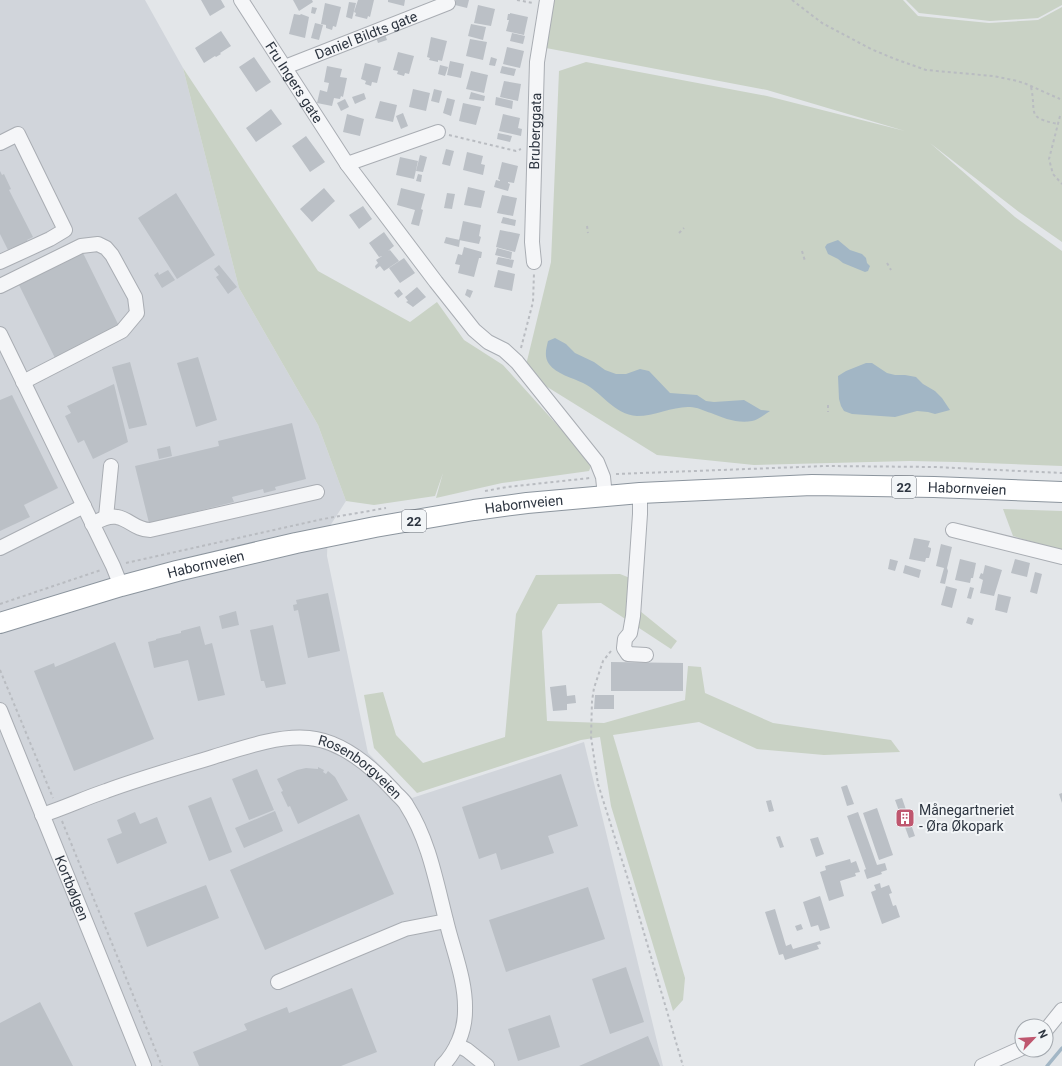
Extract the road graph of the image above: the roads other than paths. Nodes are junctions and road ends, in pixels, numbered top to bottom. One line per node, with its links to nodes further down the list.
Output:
1 (241, 0): 4 (street, Fru Ingers gate)
2 (448, 3): 4 (street, Daniel Bildts gate)
3 (547, 3): 9 (street, Bruberggata)
4 (285, 67): 7 (street, Fru Ingers gate)
5 (438, 132): 7 (street)
6 (0, 143): 8 (street)
7 (347, 164): 17 (street, Fru Ingers gate)
8 (0, 262)
9 (534, 262)
10 (0, 286): 12 (street)
11 (0, 334): 12 (street)
12 (23, 382): 18 (street)
13 (111, 466): 19 (street)
14 (317, 492): 19 (street)
15 (1062, 492): 16 (highway, Habornveien / 22)
16 (640, 493): 17 (highway, Habornveien / 22); 26 (street)
17 (605, 496): 24 (highway, Habornveien / 22)
18 (84, 506): 20 (street); 22 (street)
19 (106, 517): 20 (street)
20 (92, 524): 24 (street)
21 (953, 530): 23 (street)
22 (0, 548)
23 (1062, 557)
24 (121, 586): 25 (highway, Habornveien / 22)
25 (0, 623)
26 (646, 655)
27 (0, 710): 28 (street, Kortbølgen)
28 (42, 815): 29 (street, Rosenborgveien); 35 (street, Kortbølgen)
29 (446, 921): 30 (street); 33 (street, Rosenborgveien)
30 (278, 982)
31 (1062, 1010): 32 (street)
32 (1054, 1020)
33 (457, 1045): 36 (street, Rosenborgveien); 37 (street)
34 (1014, 1052): 38 (street)
35 (144, 1066)
36 (442, 1066)
37 (486, 1066)
38 (982, 1066)

